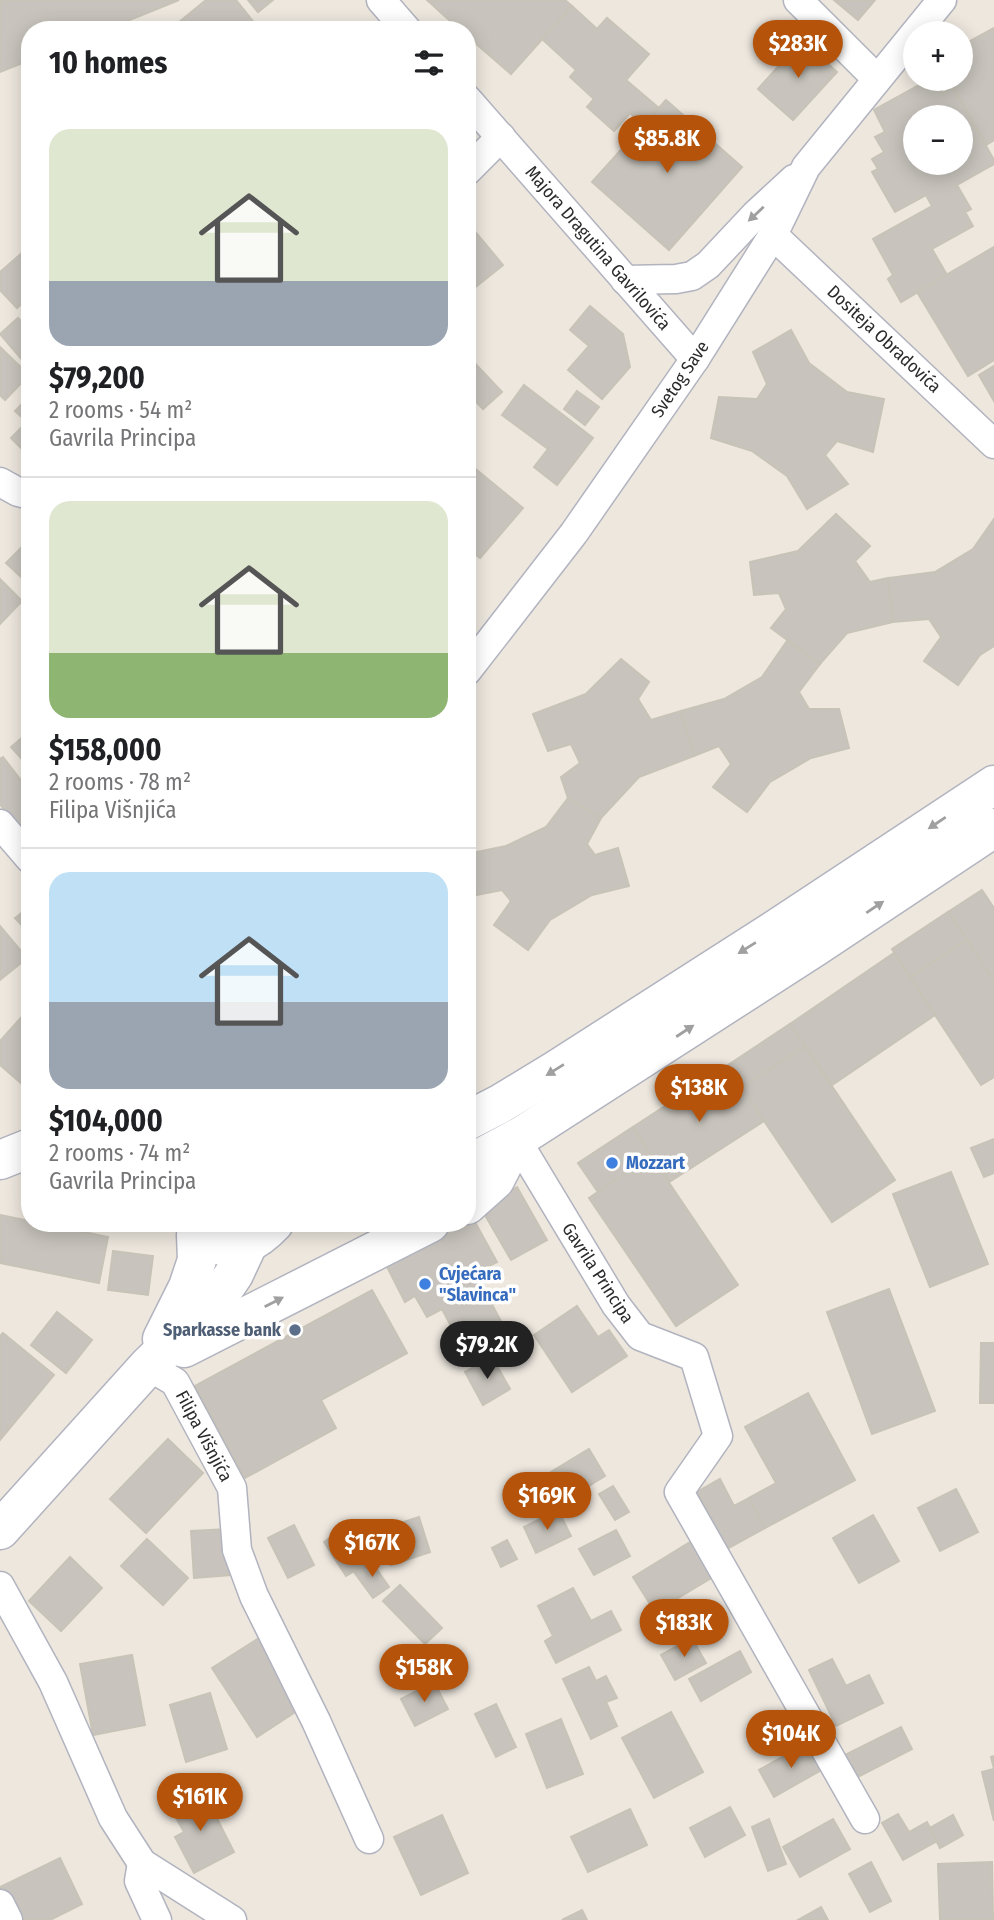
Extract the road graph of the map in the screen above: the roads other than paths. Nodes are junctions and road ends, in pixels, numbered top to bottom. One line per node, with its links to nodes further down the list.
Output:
1 (381, 0): 4 (street)
2 (798, 0): 5 (street)
3 (942, 0): 5 (street, Svetog Save)
4 (399, 21)
5 (876, 78): 9 (street, Svetog Save)
6 (476, 109): 7 (street, Majora Dragutina Gavrilovića)
7 (501, 137): 8 (street); 11 (street, Majora Dragutina Gavrilovića)
8 (476, 162)
9 (806, 167): 10 (street, Svetog Save); 11 (street, one-way to 11)
10 (774, 235): 12 (street, Svetog Save); 13 (street, Dositeja Obradovića)
11 (625, 280): 12 (street, Majora Dragutina Gavrilovića)
12 (695, 359): 16 (street, Svetog Save)
13 (994, 444)
14 (0, 482): 15 (street)
15 (21, 493)
16 (476, 659)
17 (990, 795): 21 (main road, one-way to 21)
18 (0, 824): 20 (street)
19 (994, 828): 22 (main road, one-way to 19)
20 (21, 848)
21 (476, 1116)
22 (516, 1139): 24 (main road); 27 (main road); 36 (street, Gavrila Principa)
23 (21, 1152): 25 (main road)
24 (476, 1160)
25 (0, 1161): 26 (main road)
26 (21, 1161)
27 (476, 1197)
28 (191, 1232): 33 (main road)
29 (194, 1232): 30 (main road)
30 (262, 1232)
31 (266, 1232): 33 (main road)
32 (412, 1232): 33 (main road, one-way to 32)
33 (148, 1366): 34 (main road); 37 (street, Filipa Višnjića)
34 (0, 1530)
35 (0, 1586): 38 (street)
36 (865, 1819)
37 (369, 1839)
38 (142, 1863): 41 (street); 42 (street)
39 (0, 1904): 40 (street)
40 (8, 1920)
41 (157, 1920)
42 (232, 1920)

